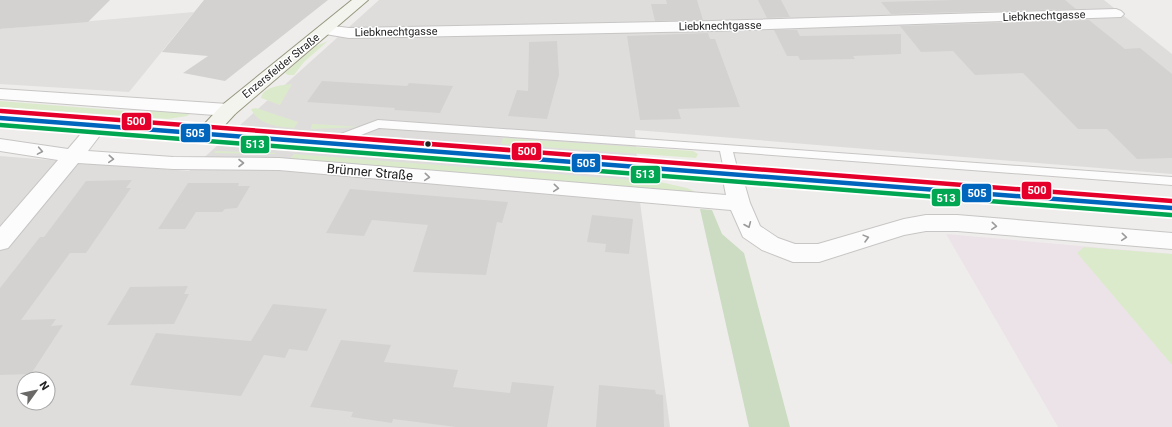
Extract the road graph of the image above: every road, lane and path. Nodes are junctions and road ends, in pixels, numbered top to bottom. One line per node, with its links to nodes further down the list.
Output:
1 (361, 0): 3 (street, Enzersfelder Straße)
2 (1116, 14): 3 (street, Liebknechtgasse)
3 (325, 30): 5 (street, Enzersfelder Straße)
4 (0, 94): 5 (street)
5 (228, 110): 8 (street, Enzersfelder Straße)
6 (0, 118): 7 (main road, Brünner Straße)
7 (98, 126): 8 (main road, Brünner Straße); 12 (street)
8 (204, 135): 9 (main road, Brünner Straße)
9 (326, 144): 11 (lane); 13 (main road, Brünner Straße)
10 (4, 145): 12 (street, Brünner Straße, one-way to 12)
11 (726, 148): 13 (lane); 14 (lane)
12 (72, 156): 15 (street, Brünner Straße, one-way to 15); 18 (street)
13 (732, 175): 15 (street); 16 (main road, Brünner Straße)
14 (1172, 181)
15 (740, 204): 17 (street, one-way to 17)
16 (1172, 208)
17 (1172, 240)
18 (0, 242)

